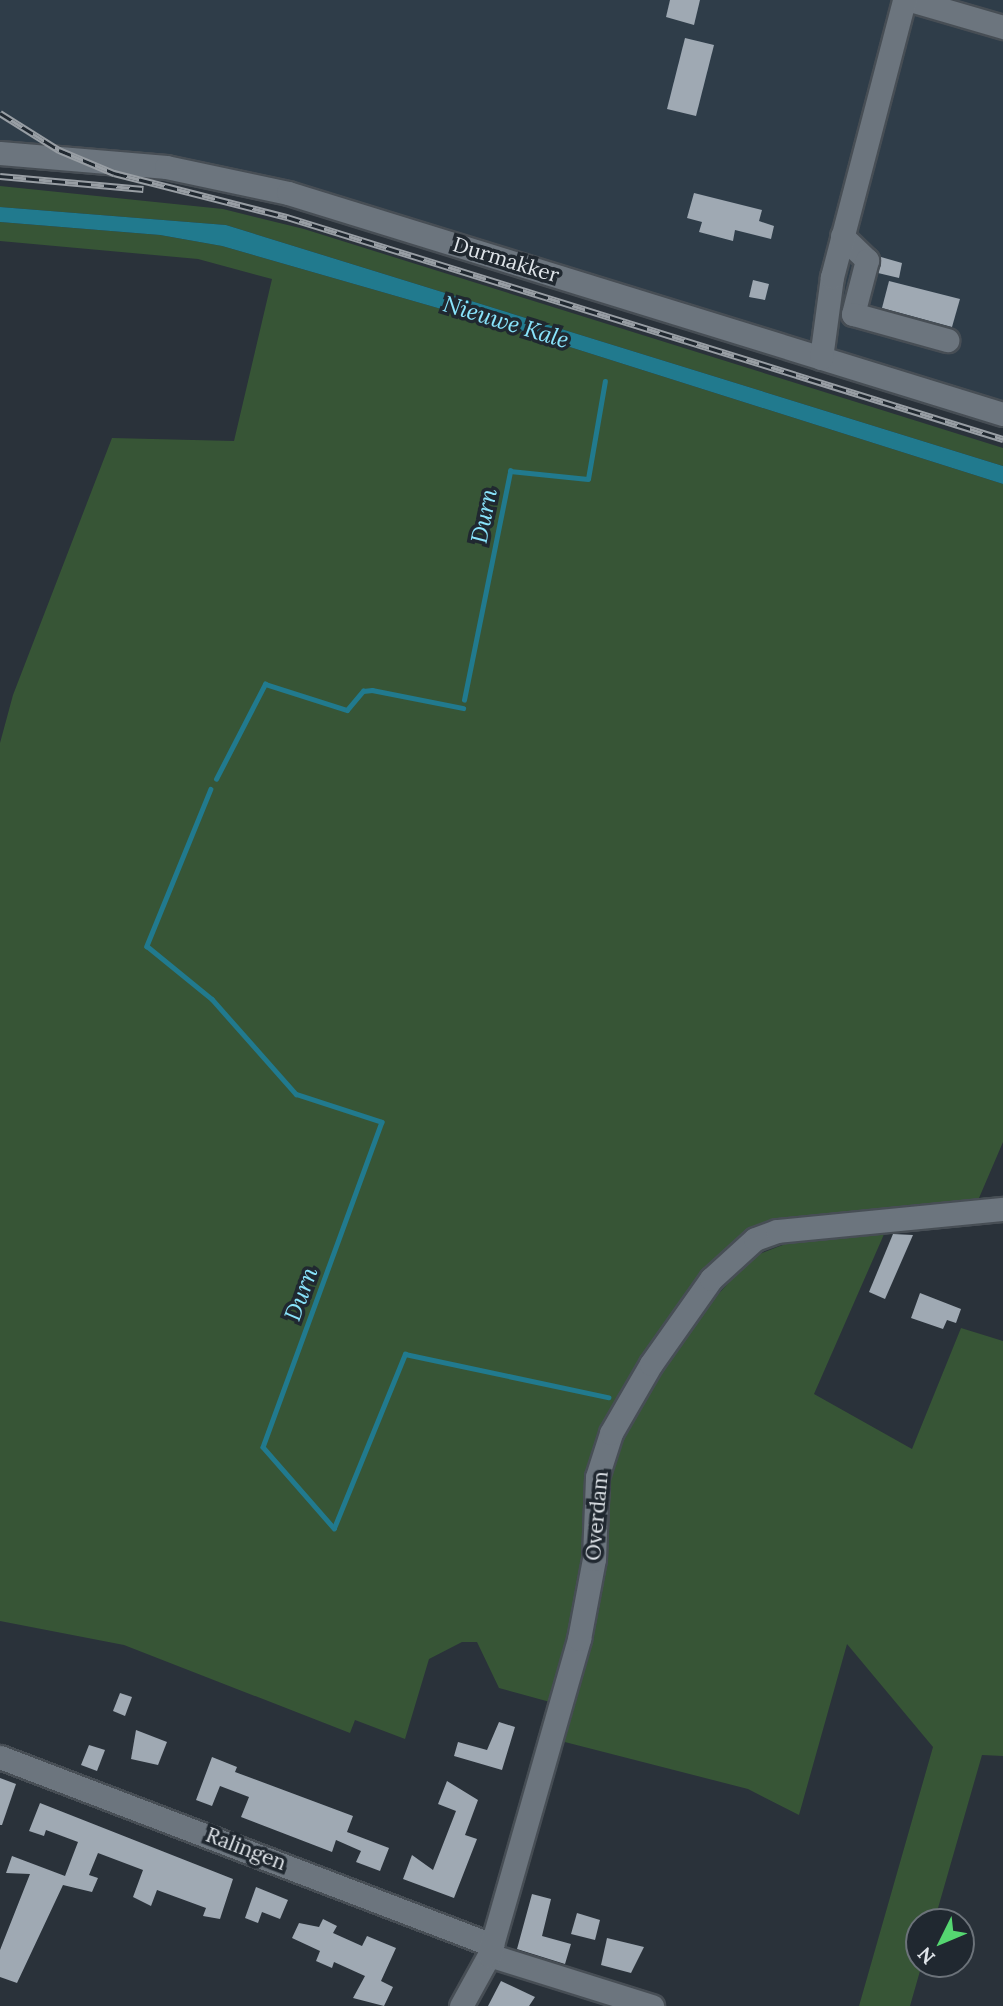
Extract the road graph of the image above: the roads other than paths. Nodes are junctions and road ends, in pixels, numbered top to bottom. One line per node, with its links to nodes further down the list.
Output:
1 (904, 0): 5 (street)
2 (910, 0): 3 (street)
3 (1003, 27)
4 (0, 152): 7 (street, Durmakker)
5 (842, 236): 6 (street); 7 (street)
6 (947, 340)
7 (821, 358): 8 (street, Durmakker)
8 (1003, 414)
9 (1003, 1209): 11 (street, Overdam)
10 (0, 1757): 11 (street, Ralingen)
11 (490, 1950): 12 (street, Overdam); 13 (street, Ralingen)
12 (461, 2006)
13 (652, 2006)

